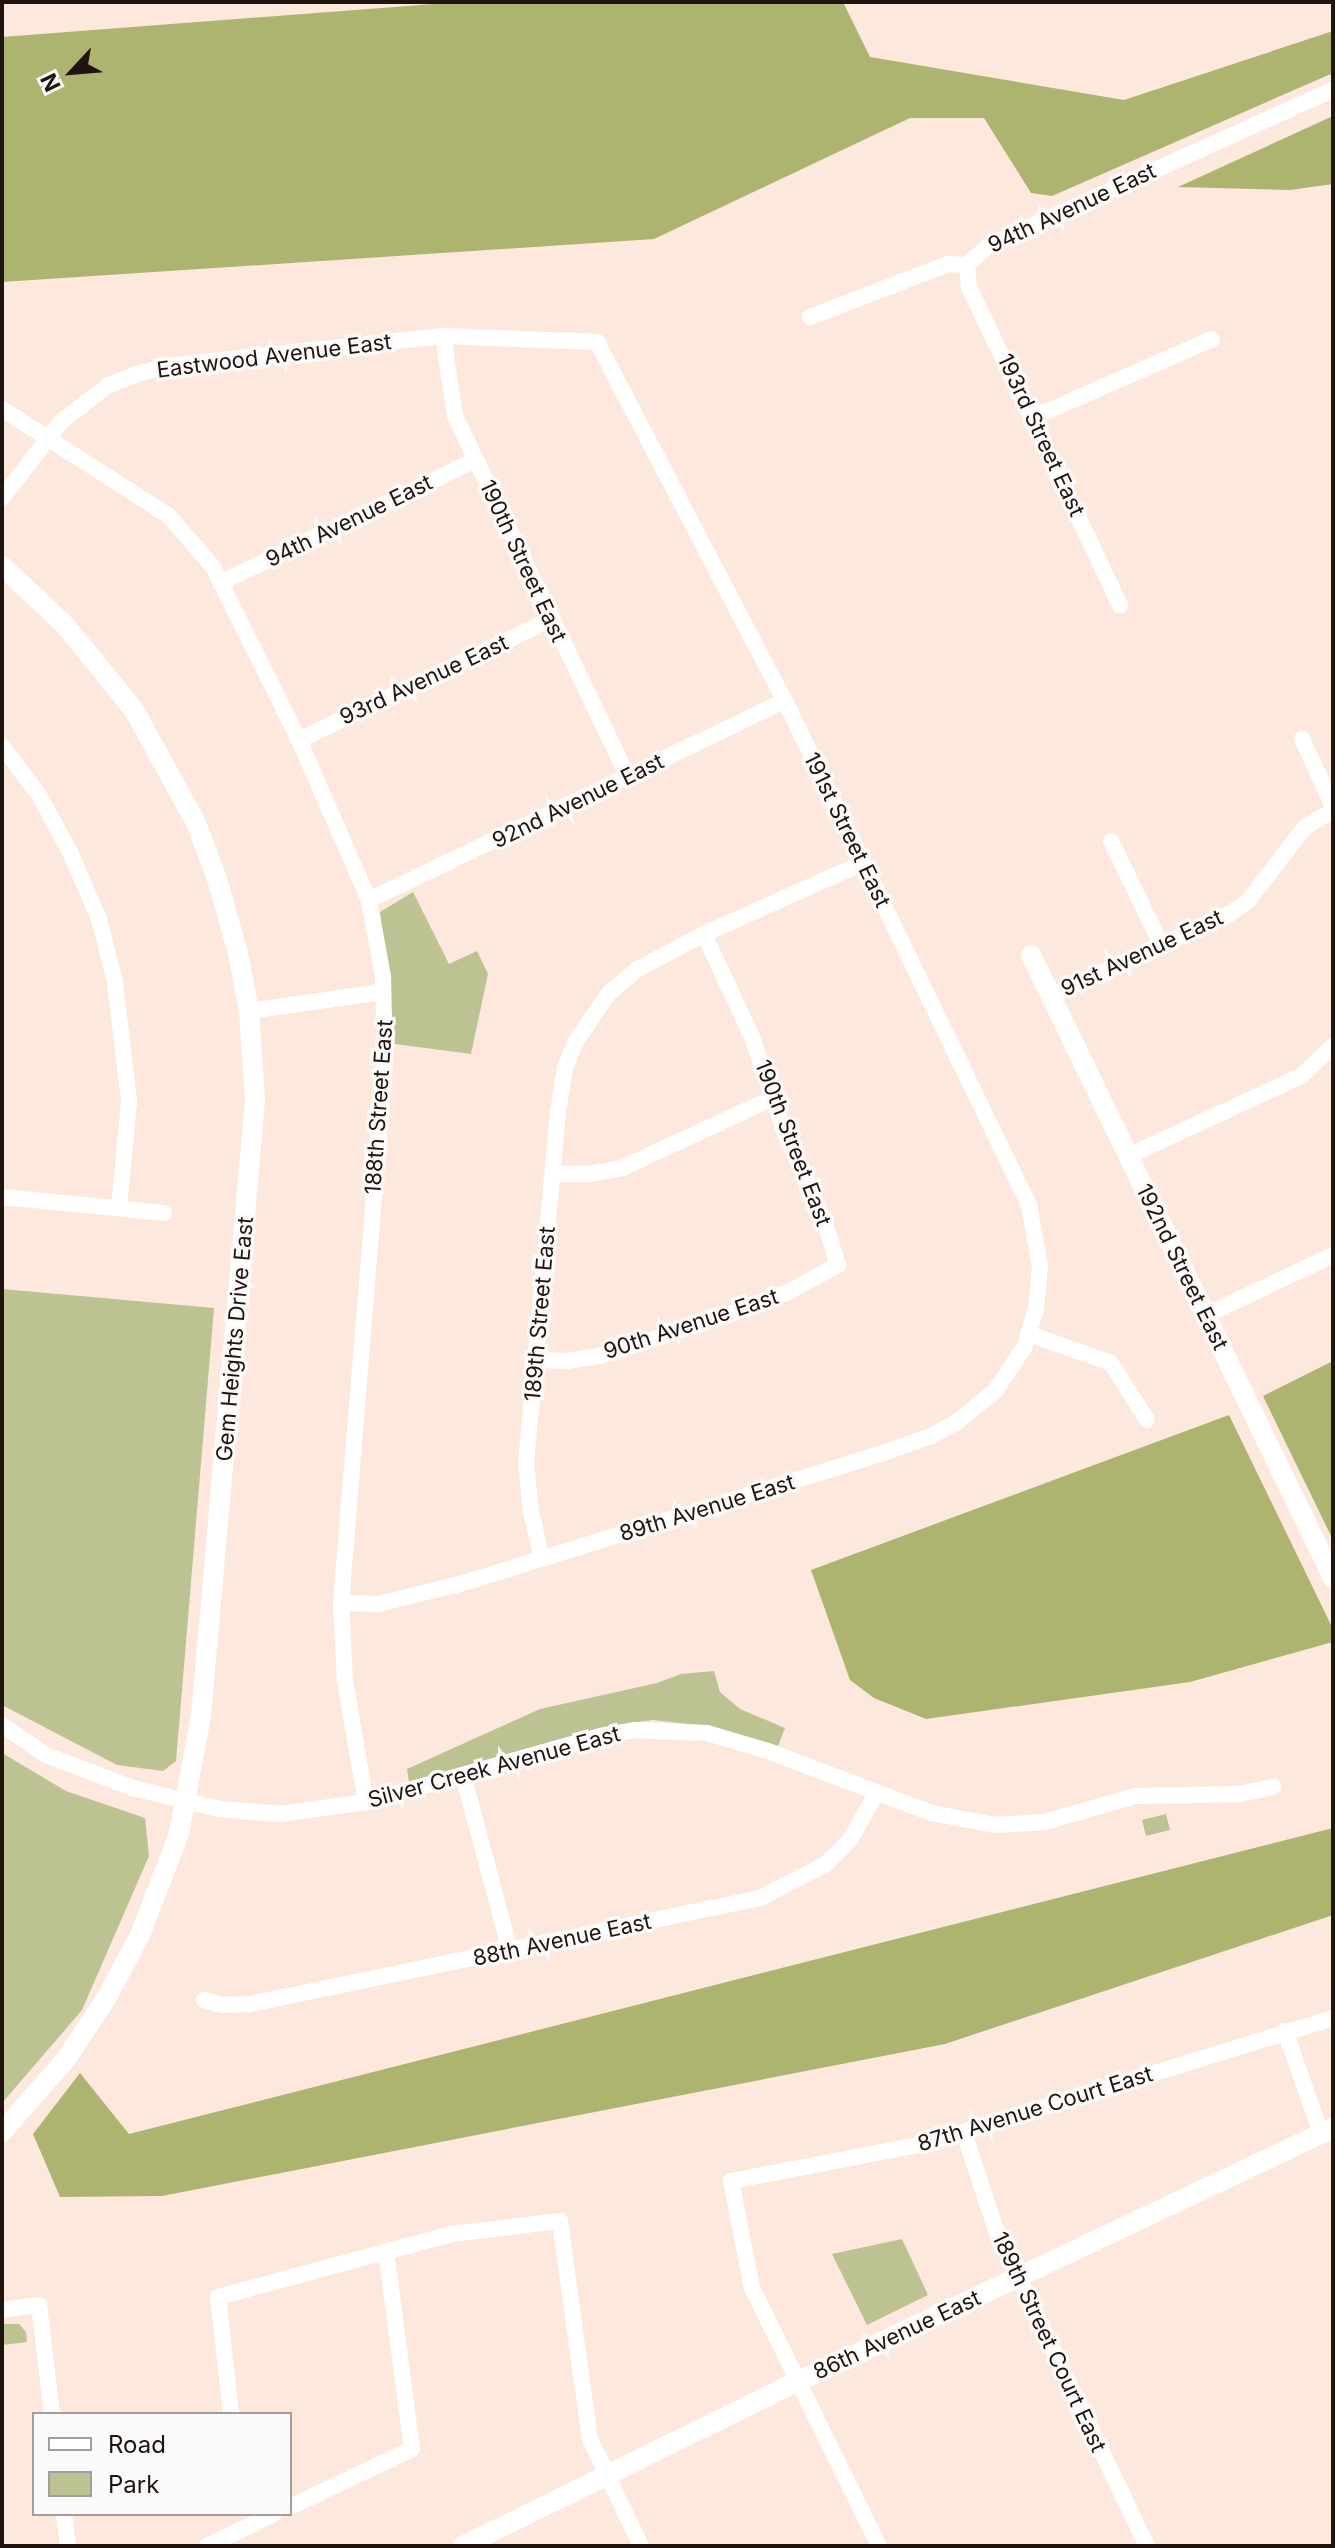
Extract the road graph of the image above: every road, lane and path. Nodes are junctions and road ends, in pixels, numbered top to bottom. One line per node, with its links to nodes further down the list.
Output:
1 (1333, 90): 2 (street, 94th Avenue East)
2 (967, 265): 3 (street, 94th Avenue East); 8 (street, 193rd Street East)
3 (810, 317)
4 (443, 336): 6 (street, Eastwood Avenue East); 9 (street, Eastwood Avenue East); 10 (street, 190th Street East)
5 (1212, 339): 8 (street)
6 (597, 342): 16 (street, 191st Street East)
7 (2, 409): 9 (street, 188th Street East)
8 (1032, 414): 14 (street, 193rd Street East)
9 (48, 438): 11 (street, Eastwood Avenue East); 13 (street, 188th Street East)
10 (475, 460): 13 (street, 94th Avenue East); 15 (street, 190th Street East)
11 (2, 498)
12 (2, 566): 30 (street, Gem Heights Drive East)
13 (222, 582): 18 (street, 188th Street East)
14 (1120, 605)
15 (550, 620): 18 (street, 93rd Avenue East); 20 (street, 190th Street East)
16 (785, 701): 20 (street, 92nd Avenue East); 23 (street, 191st Street East)
17 (1302, 739): 21 (street)
18 (299, 740): 24 (street, 188th Street East)
19 (2, 746): 36 (street)
20 (628, 777): 24 (street, 92nd Avenue East)
21 (1333, 809): 26 (street, 91st Avenue East)
22 (1111, 841): 26 (street)
23 (863, 863): 25 (street, 189th Street East); 41 (street, 191st Street East)
24 (369, 900): 28 (street, 188th Street East)
25 (704, 934): 32 (street, 190th Street East); 34 (street, 189th Street East)
26 (1162, 946): 29 (street, 91st Avenue East)
27 (1031, 955): 29 (street, 192nd Street East)
28 (383, 992): 30 (street); 46 (street, 188th Street East)
29 (1051, 996): 33 (street, 192nd Street East)
30 (249, 1011): 51 (street, Gem Heights Drive East)
31 (1333, 1046): 33 (street)
32 (773, 1098): 34 (street); 39 (street, 190th Street East)
33 (1128, 1156): 40 (street, 192nd Street East)
34 (553, 1174): 42 (street, 189th Street East)
35 (2, 1197): 36 (street)
36 (119, 1207): 37 (street)
37 (164, 1213)
38 (1333, 1255): 40 (street)
39 (838, 1265): 42 (street, 90th Avenue East)
40 (1206, 1315): 45 (street, 192nd Street East)
41 (1029, 1334): 43 (street); 44 (street, 89th Avenue East)
42 (536, 1360): 44 (street, 189th Street East)
43 (1147, 1420)
44 (542, 1559): 46 (street, 89th Avenue East)
45 (1333, 1578)
46 (341, 1603): 52 (street, 188th Street East)
47 (2, 1725): 51 (street, Silver Creek Avenue East)
48 (463, 1775): 50 (street, Silver Creek Avenue East); 52 (street, Silver Creek Avenue East); 53 (street)
49 (1273, 1787): 50 (street, Silver Creek Avenue East)
50 (877, 1792): 53 (street, 88th Avenue East)
51 (186, 1802): 52 (street, Silver Creek Avenue East); 58 (street, Gem Heights Drive East)
52 (366, 1802)
53 (510, 1951): 54 (street, 88th Avenue East)
54 (204, 2000)
55 (1333, 2018): 56 (street, 87th Avenue Court East)
56 (1285, 2031): 57 (street); 59 (street, 87th Avenue Court East)
57 (1327, 2131): 61 (street, 86th Avenue East)
58 (2, 2132)
59 (964, 2133): 61 (street, 189th Street Court East); 63 (street, 87th Avenue Court East)
60 (386, 2252): 65 (street); 66 (street); 67 (street)
61 (1017, 2278): 63 (street, 86th Avenue East); 75 (street, 189th Street Court East)
62 (2, 2310): 64 (street)
63 (799, 2381): 66 (street, 86th Avenue East); 74 (street)
64 (52, 2412)
65 (231, 2412)
66 (608, 2477): 72 (street, 86th Avenue East); 73 (street)
67 (292, 2506)
68 (64, 2516): 70 (street)
69 (250, 2519): 71 (street)
70 (68, 2546)
71 (207, 2546)
72 (463, 2546)
73 (641, 2546)
74 (879, 2546)
75 (1147, 2546)

